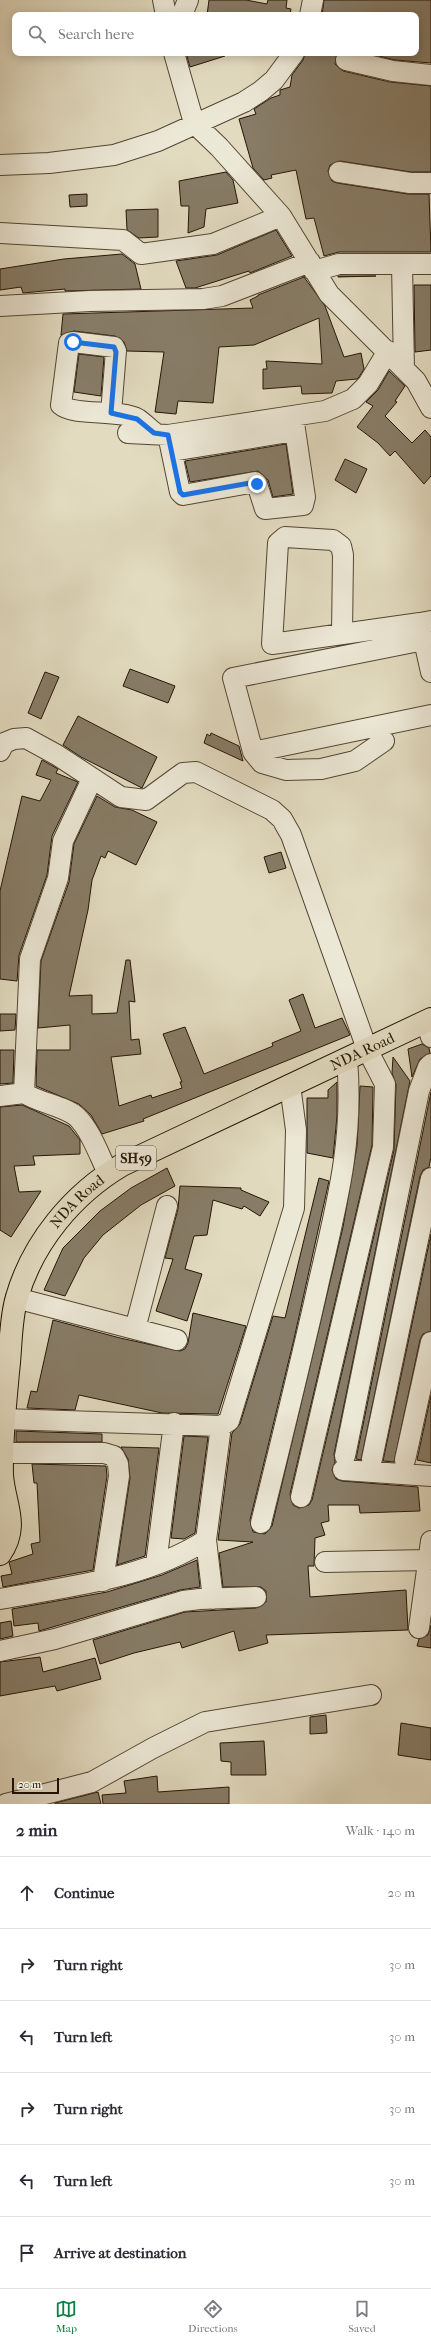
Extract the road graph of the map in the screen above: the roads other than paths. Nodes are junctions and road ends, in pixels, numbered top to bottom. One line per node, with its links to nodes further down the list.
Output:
1 (163, 0): 4 (street)
2 (188, 0): 5 (street)
3 (314, 0): 6 (street)
4 (165, 12)
5 (183, 12)
6 (311, 12)
7 (175, 56): 11 (street)
8 (292, 56): 11 (street)
9 (346, 60): 10 (street)
10 (431, 75)
11 (194, 123): 12 (street); 15 (street)
12 (0, 165)
13 (339, 172): 14 (street)
14 (431, 183)
15 (281, 216): 16 (street); 19 (street)
16 (0, 233)
17 (402, 264): 18 (street); 19 (street); 22 (street)
18 (431, 264)
19 (312, 267): 20 (street); 21 (street)
20 (0, 306)
21 (388, 352): 22 (street); 25 (street)
22 (404, 369): 23 (street)
23 (431, 408)
24 (111, 413): 27 (street)
25 (294, 423): 27 (street); 27 (street)
26 (128, 433): 27 (street)
27 (165, 440)
28 (425, 628): 29 (street); 30 (street); 34 (street)
29 (342, 634): 29 (street)
30 (431, 672)
31 (431, 715): 34 (street)
32 (384, 741): 34 (street)
33 (0, 751): 35 (street)
34 (253, 752)
35 (92, 779): 37 (street); 41 (street)
36 (429, 1026): 37 (main road, NDA Road / SH59)
37 (367, 1048): 38 (main road, NDA Road / SH59); 56 (street)
38 (347, 1059): 40 (main road, NDA Road / SH59); 57 (street)
39 (431, 1064): 55 (street)
40 (290, 1085): 43 (main road, NDA Road / SH59); 51 (street)
41 (24, 1093): 42 (street); 43 (street)
42 (0, 1096)
43 (108, 1173): 46 (main road, NDA Road / SH59)
44 (431, 1178): 53 (street)
45 (167, 1206): 47 (street)
46 (16, 1298): 47 (street); 52 (main road, NDA Road / SH59)
47 (135, 1329): 48 (street)
48 (177, 1340)
49 (431, 1342): 54 (street)
50 (174, 1423): 51 (street); 52 (street); 62 (street)
51 (221, 1426): 58 (street)
52 (2, 1436): 60 (main road, NDA Road); 63 (street)
53 (372, 1459)
54 (405, 1460)
55 (431, 1476)
56 (301, 1497)
57 (261, 1523)
58 (206, 1540): 62 (street); 65 (street)
59 (429, 1550): 61 (street); 67 (street)
60 (0, 1554)
61 (325, 1562)
62 (156, 1564): 63 (street)
63 (104, 1581): 66 (street)
64 (256, 1597): 65 (street)
65 (213, 1598): 68 (street)
66 (0, 1599)
67 (419, 1628)
68 (0, 1651)
69 (371, 1695): 70 (street)
70 (6, 1804)

